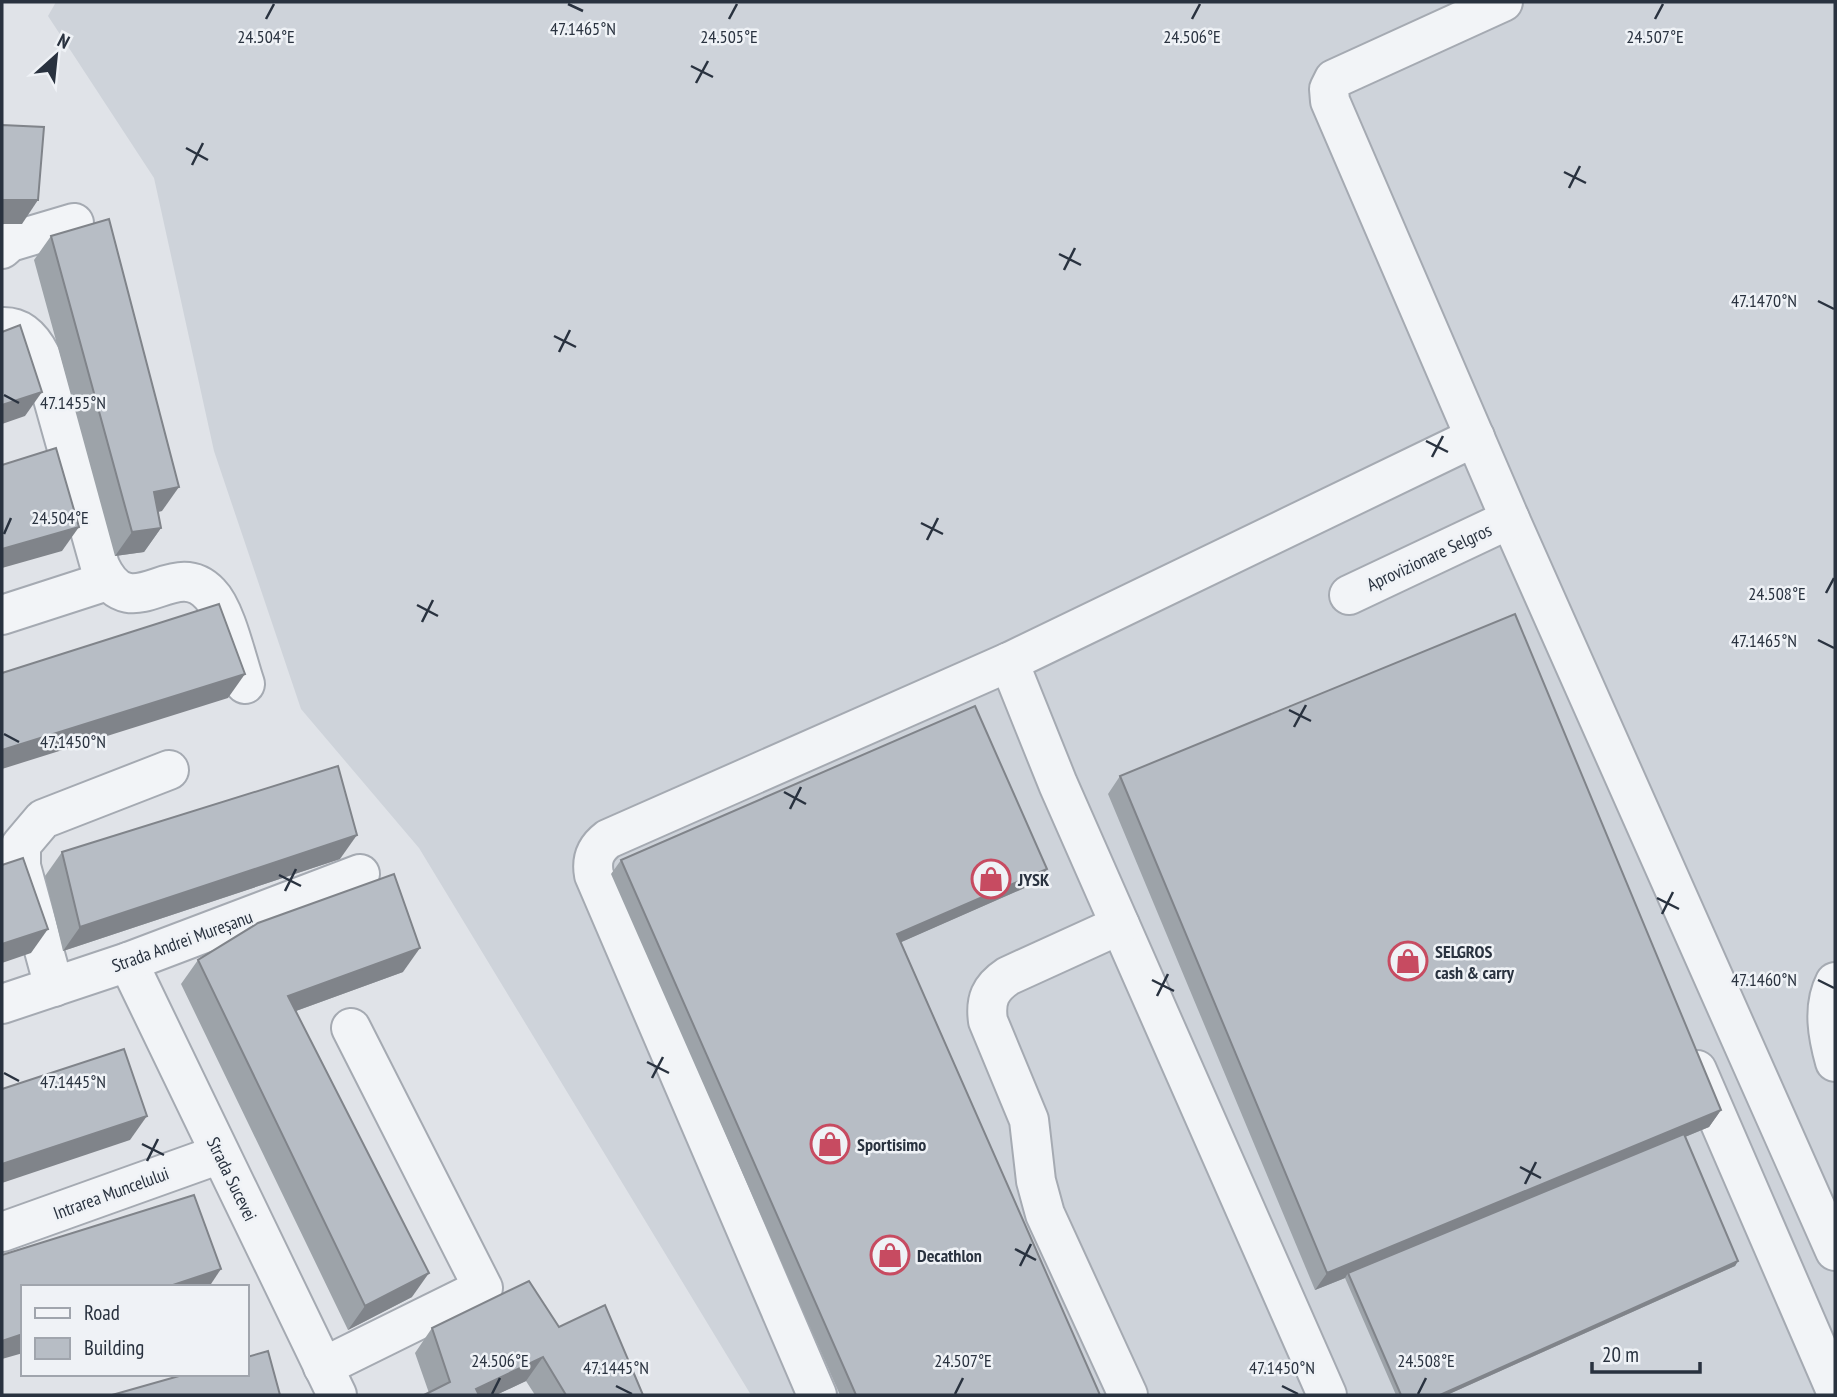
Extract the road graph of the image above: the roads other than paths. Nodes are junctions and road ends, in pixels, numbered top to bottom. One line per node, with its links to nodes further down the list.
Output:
1 (1503, 2): 5 (street)
2 (74, 223): 3 (street)
3 (2, 249)
4 (2, 327): 7 (street)
5 (1475, 437): 6 (street); 10 (street)
6 (1510, 519): 8 (street, Aprovizionare Selgros); 24 (street)
7 (107, 581): 9 (street); 11 (street)
8 (1349, 595)
9 (2, 615)
10 (1009, 662): 14 (street); 27 (street)
11 (245, 684)
12 (169, 770): 17 (street)
13 (360, 874): 15 (street, Strada Andrei Mureșanu)
14 (1120, 925): 28 (street); 29 (street)
15 (128, 962): 17 (street, Strada Andrei Mureșanu); 22 (street, Strada Sucevei)
16 (1835, 982): 21 (street)
17 (54, 987): 18 (street, Strada Andrei Mureșanu)
18 (2, 1004)
19 (351, 1028): 25 (street)
20 (1681, 1034): 26 (street)
21 (1835, 1062)
22 (220, 1154): 23 (street, Intrarea Muncelului); 25 (street, Strada Sucevei)
23 (2, 1233)
24 (1835, 1251)
25 (330, 1381)
26 (1835, 1389)
27 (817, 1395)
28 (1128, 1395)
29 (1327, 1395)

